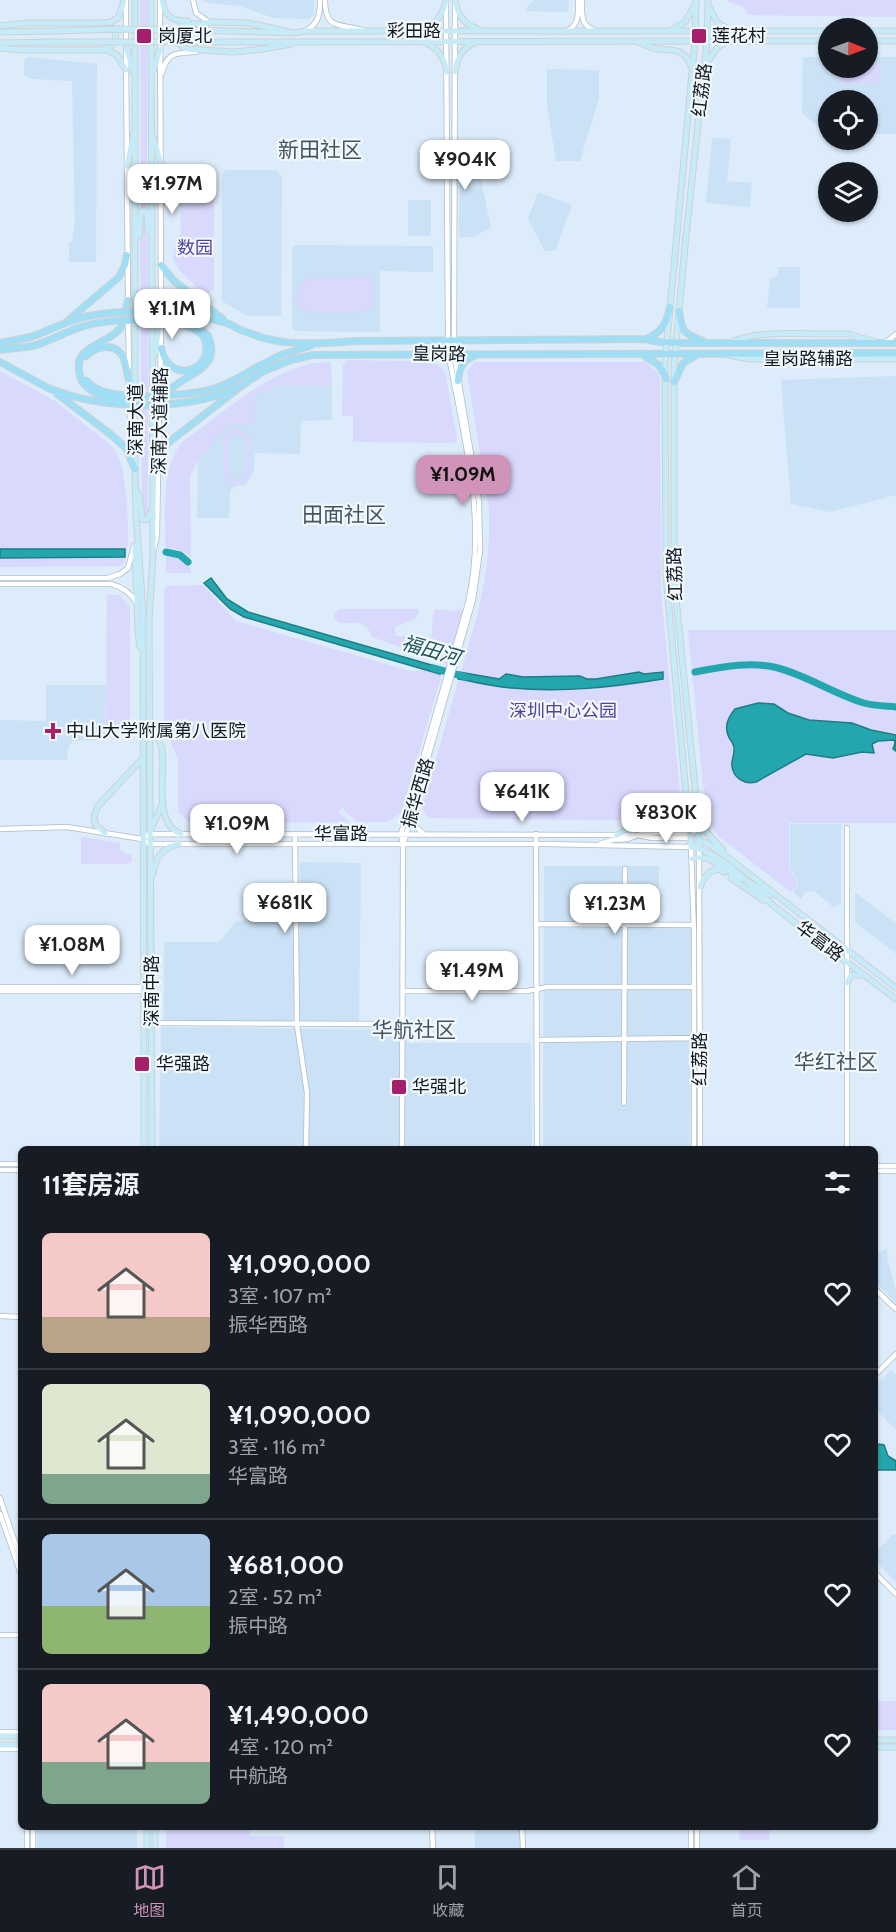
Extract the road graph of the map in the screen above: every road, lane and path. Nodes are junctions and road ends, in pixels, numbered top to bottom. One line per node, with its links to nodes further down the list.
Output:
1 (125, 0): 16 (main road); 48 (main road, 深南大道辅路)
2 (135, 0): 60 (main road, 深南大道)
3 (151, 0): 57 (main road, 深南大道)
4 (161, 0): 14 (main road); 51 (main road, 深南大道辅路)
5 (193, 0): 14 (main road)
6 (320, 0): 18 (main road)
7 (326, 0): 19 (main road)
8 (446, 0): 20 (main road); 21 (main road)
9 (455, 0): 22 (main road); 23 (main road)
10 (580, 0): 13 (main road)
11 (695, 0): 26 (main road); 27 (main road, 红荔路)
12 (708, 1): 28 (main road, 红荔路); 29 (main road)
13 (580, 13): 24 (main road); 25 (main road)
14 (209, 22): 15 (main road)
15 (216, 22): 34 (main road); 52 (main road)
16 (102, 23): 17 (main road); 50 (main road)
17 (0, 26)
18 (305, 31): 19 (main road, 彩田路); 34 (main road, 彩田路)
19 (364, 31): 20 (main road, 彩田路)
20 (416, 31): 21 (main road, 彩田路)
21 (447, 31): 22 (main road, 彩田路); 36 (main road)
22 (455, 31): 23 (main road, 彩田路); 37 (main road)
23 (486, 31): 24 (main road, 彩田路)
24 (567, 31): 25 (main road, 彩田路)
25 (596, 31): 26 (main road, 彩田路)
26 (669, 31): 27 (main road, 彩田路)
27 (695, 31): 28 (main road, 彩田路); 40 (main road, 红荔路)
28 (708, 31): 29 (main road, 彩田路); 41 (main road, 红荔路)
29 (734, 31): 30 (main road, 彩田路)
30 (818, 31)
31 (878, 31): 32 (main road)
32 (896, 31)
33 (0, 32): 34 (main road, 彩田路, bridge)
34 (293, 33)
35 (416, 41): 36 (main road, 彩田路); 45 (main road, 彩田路); 54 (main road)
36 (447, 41): 37 (main road, 彩田路); 54 (main road)
37 (455, 41): 38 (main road, 彩田路); 55 (main road)
38 (481, 41): 39 (main road, 彩田路); 55 (main road)
39 (637, 41): 40 (main road, 彩田路); 58 (main road)
40 (695, 41): 41 (main road, 彩田路); 58 (main road, 红荔路)
41 (707, 41): 42 (main road, 彩田路); 56 (main road, 红荔路)
42 (728, 41): 43 (main road, 彩田路); 56 (main road)
43 (818, 41)
44 (878, 41): 46 (main road)
45 (294, 42): 47 (main road, 彩田路, bridge); 52 (main road)
46 (894, 42)
47 (0, 43)
48 (126, 45): 53 (main road, 深南大道辅路); 60 (main road)
49 (0, 48): 50 (main road)
50 (99, 49): 53 (main road)
51 (160, 49): 57 (main road); 59 (main road, 深南大道辅路)
52 (207, 51): 59 (main road)
53 (126, 70): 66 (main road, 深南大道辅路)
54 (447, 72): 80 (main road)
55 (454, 72): 80 (main road)
56 (703, 76): 62 (main road, 红荔路)
57 (151, 79): 64 (main road, 深南大道)
58 (691, 79): 61 (main road, 红荔路)
59 (161, 84): 65 (main road, 深南大道辅路)
60 (136, 85): 63 (main road, 深南大道)
61 (688, 117): 62 (main road); 72 (main road, 红荔路)
62 (698, 118): 73 (main road, 红荔路)
63 (136, 126): 66 (main road); 67 (main road, 深南大道)
64 (151, 130): 65 (main road); 68 (main road, 深南大道)
65 (161, 164): 70 (main road, 深南大道辅路)
66 (127, 166): 69 (main road, 深南大道辅路)
67 (136, 247): 68 (main road); 111 (main road, 深南大道)
68 (151, 247): 100 (main road, 深南大道)
69 (128, 255): 71 (main road, 深南大道辅路); 75 (highway)
70 (161, 265): 74 (main road, 深南大道辅路); 76 (highway, bridge)
71 (128, 300): 102 (highway); 103 (main road, 深南大道辅路)
72 (670, 307): 79 (highway); 81 (main road, 红荔路)
73 (679, 310): 83 (main road, 红荔路); 84 (highway)
74 (163, 313): 75 (highway, 皇岗路, bridge); 76 (highway, 皇岗路, bridge); 78 (highway, bridge); 88 (main road, 深南大道辅路); 100 (main road)
75 (65, 323): 82 (highway, 皇岗路, bridge)
76 (229, 324): 87 (highway, 皇岗路)
77 (896, 334): 85 (main road)
78 (206, 337): 88 (highway); 89 (highway, bridge); 109 (highway)
79 (645, 339): 80 (highway, 皇岗路); 81 (highway, 皇岗路)
80 (451, 341): 87 (highway, 皇岗路); 96 (main road, 振华西路)
81 (667, 342): 83 (highway, 皇岗路); 91 (main road, 红荔路)
82 (0, 343)
83 (675, 343): 84 (highway, 皇岗路); 92 (main road, 红荔路)
84 (709, 343): 85 (highway, 皇岗路)
85 (883, 343): 86 (highway, 皇岗路)
86 (896, 343)
87 (316, 344): 102 (highway, bridge)
88 (161, 348): 109 (main road, 深南大道辅路)
89 (0, 350)
90 (638, 353): 91 (highway, 皇岗路); 97 (highway, 皇岗路); 101 (highway)
91 (666, 353): 92 (highway, 皇岗路); 101 (main road, 红荔路)
92 (675, 353): 93 (highway, 皇岗路); 105 (main road, 红荔路)
93 (700, 353): 94 (highway, 皇岗路); 105 (highway)
94 (721, 353): 95 (highway, 皇岗路); 98 (main road, 皇岗路辅路)
95 (896, 353)
96 (451, 354): 97 (highway, 皇岗路); 104 (main road, 振华西路); 106 (highway, 皇岗路); 121 (main road, 振华西路)
97 (478, 354): 104 (highway)
98 (896, 359)
99 (0, 362): 107 (highway, 皇岗路)
100 (152, 376): 113 (main road, 深南大道)
101 (666, 379): 127 (main road, 红荔路)
102 (84, 380): 103 (highway); 108 (highway, bridge)
103 (129, 380): 111 (main road, 深南大道辅路)
104 (458, 381): 121 (main road, 振华西路)
105 (674, 382): 125 (main road, 红荔路)
106 (244, 384): 108 (highway, 皇岗路, bridge); 110 (highway, bridge)
107 (48, 388): 108 (highway, 皇岗路, bridge); 111 (highway, bridge)
108 (132, 404)
109 (159, 415): 110 (main road, 深南大道辅路)
110 (159, 462): 116 (main road, 深南大道辅路)
111 (135, 469): 112 (main road, 深南大道)
112 (136, 488): 113 (main road); 114 (main road, 深南大道)
113 (152, 503): 116 (main road, 深南大道)
114 (137, 532): 115 (main road); 120 (main road, 深南大道)
115 (135, 544): 117 (main road); 119 (main road)
116 (153, 554): 123 (main road, 深南大道)
117 (0, 578)
118 (0, 584): 119 (main road)
119 (137, 603): 120 (main road)
120 (143, 655): 124 (main road, 深南大道)
121 (454, 661): 122 (main road, 振华西路)
122 (448, 684): 128 (main road, 振华西路); 136 (main road, 振华西路)
123 (150, 717): 126 (main road); 133 (main road, 深南大道)
124 (142, 759): 132 (main road); 142 (main road, 深南大道)
125 (696, 801): 131 (main road, 红荔路); 153 (main road)
126 (163, 804): 133 (main road); 134 (main road)
127 (689, 809): 139 (main road); 141 (main road, 红荔路)
128 (412, 814): 136 (main road, 振华西路); 137 (main road)
129 (847, 828): 164 (main road)
130 (0, 829): 132 (main road)
131 (698, 831): 141 (main road, 华富路); 143 (main road, 红荔路)
132 (105, 833): 142 (main road)
133 (150, 834): 134 (main road, 华富路); 142 (main road); 144 (main road, 深南中路)
134 (182, 834): 135 (main road, 华富路)
135 (296, 834): 136 (main road, 华富路); 146 (main road)
136 (404, 834): 137 (main road, 华富路); 147 (main road, 振华西路)
137 (426, 834): 138 (main road, 华富路)
138 (536, 834): 139 (main road, 华富路); 148 (main road)
139 (616, 835): 140 (main road, 华富路)
140 (638, 835): 141 (main road, 华富路); 149 (main road, 华富路)
141 (691, 836): 143 (main road, 华富路); 150 (main road, 红荔路)
142 (142, 839): 144 (main road); 174 (main road, 深南中路)
143 (699, 840): 151 (main road, 红荔路); 153 (main road, 华富路)
144 (150, 844): 145 (main road, 华富路); 157 (main road, 深南中路)
145 (178, 844): 146 (main road, 华富路); 157 (main road)
146 (296, 844): 147 (main road, 华富路); 179 (main road)
147 (404, 844): 148 (main road, 华富路); 175 (main road, 振华西路)
148 (536, 844): 149 (main road, 华富路); 161 (main road)
149 (596, 845): 150 (main road, 华富路)
150 (692, 847): 151 (main road, 华富路); 154 (main road, 红荔路)
151 (699, 849): 152 (main road, 红荔路); 156 (main road, 华富路)
152 (699, 857): 154 (main road); 156 (main road, 华富路); 158 (main road, 红荔路)
153 (727, 857): 159 (main road, 华富路)
154 (692, 859): 163 (main road, 红荔路)
155 (625, 869): 162 (main road)
156 (746, 881): 159 (main road, 华富路); 160 (main road, 华富路)
157 (150, 884): 177 (main road, 深南中路)
158 (700, 887): 160 (main road); 190 (main road, 红荔路)
159 (783, 901): 164 (main road, 华富路)
160 (774, 906): 165 (main road, 华富路)
161 (537, 924): 162 (main road); 171 (main road)
162 (624, 924): 163 (main road); 169 (main road)
163 (693, 925): 170 (main road, 红荔路)
164 (847, 949): 165 (main road); 166 (main road, 华富路)
165 (847, 962): 167 (main road, 华富路); 168 (main road)
166 (866, 964): 167 (main road); 172 (main road, 华富路)
167 (862, 974): 168 (main road); 176 (main road, 华富路)
168 (847, 983): 191 (main road)
169 (624, 986): 170 (main road); 171 (main road); 182 (main road)
170 (694, 987): 180 (main road, 红荔路)
171 (537, 988): 175 (main road); 181 (main road)
172 (896, 988)
173 (0, 989): 174 (main road)
174 (143, 989): 184 (main road, 深南中路)
175 (403, 991): 178 (main road, 振华西路)
176 (896, 999)
177 (152, 1023): 179 (main road); 185 (main road, 深南中路)
178 (402, 1024): 179 (main road); 187 (main road, 振华西路)
179 (297, 1025): 186 (main road)
180 (693, 1038): 182 (main road); 189 (main road, 红荔路)
181 (537, 1040): 182 (main road); 188 (main road)
182 (624, 1040): 183 (main road)
183 (624, 1103)
184 (143, 1146)
185 (152, 1146)
186 (306, 1146)
187 (402, 1146)
188 (537, 1146)
189 (694, 1146)
190 (700, 1146)
191 (847, 1146)
192 (0, 1164): 193 (main road)
193 (18, 1164)
194 (878, 1166): 195 (main road)
195 (896, 1166)
196 (18, 1170): 199 (main road)
197 (878, 1171): 198 (main road)
198 (896, 1171)
199 (0, 1172)
200 (878, 1292): 201 (main road)
201 (896, 1309)
202 (0, 1316): 203 (main road)
203 (18, 1317)
204 (896, 1354): 205 (main road)
205 (878, 1372)
206 (0, 1498): 208 (main road)
207 (0, 1514): 209 (main road)
208 (18, 1551)
209 (18, 1565)
210 (878, 1576): 211 (main road)
211 (896, 1594)
212 (0, 1635): 213 (main road)
213 (18, 1635)
214 (0, 1734): 215 (main road)
215 (18, 1734)
216 (878, 1740): 217 (main road)
217 (896, 1740)
218 (0, 1747): 219 (main road)
219 (18, 1747)
220 (878, 1747): 221 (main road)
221 (896, 1747)
222 (27, 1830): 230 (main road)
223 (33, 1830): 231 (main road)
224 (147, 1830): 232 (main road)
225 (155, 1830): 233 (main road)
226 (432, 1830): 234 (main road)
227 (522, 1830): 235 (main road)
228 (691, 1830): 236 (main road)
229 (697, 1830): 237 (main road)
230 (27, 1848)
231 (33, 1848)
232 (147, 1848)
233 (155, 1848)
234 (433, 1848)
235 (522, 1848)
236 (691, 1848)
237 (697, 1848)

